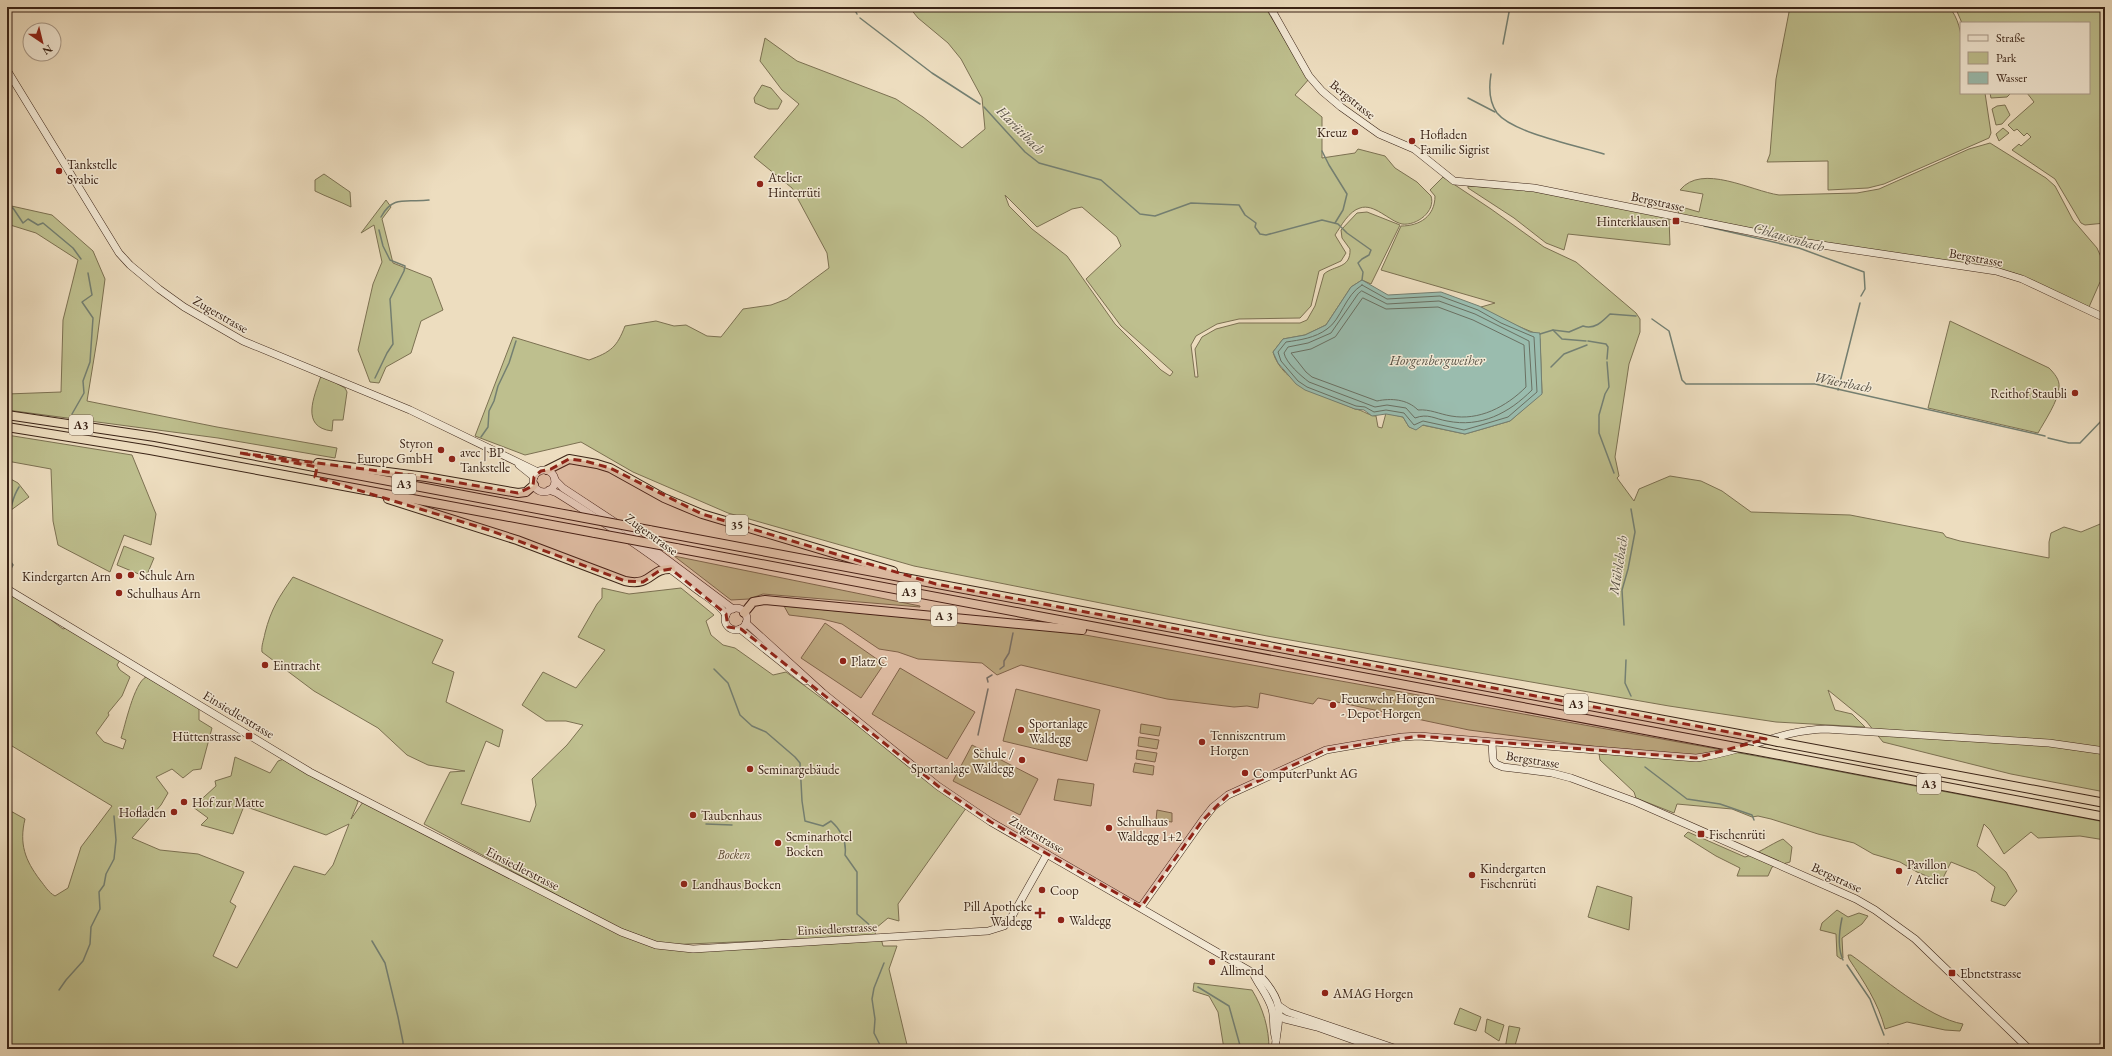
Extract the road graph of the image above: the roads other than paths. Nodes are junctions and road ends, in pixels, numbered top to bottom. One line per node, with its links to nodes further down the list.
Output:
1 (1270, 7): 3 (street, Bergstrasse)
2 (7, 70): 8 (street, Zugerstrasse)
3 (2105, 318)
4 (7, 415): 6 (highway, A3)
5 (7, 427): 10 (highway, A3)
6 (240, 453): 8 (highway); 13 (highway, A3, bridge)
7 (547, 470): 8 (street); 9 (street, Zugerstrasse); 13 (highway, 35)
8 (535, 478): 11 (street, Zugerstrasse)
9 (555, 480): 11 (street); 15 (street, Zugerstrasse)
10 (345, 486): 12 (highway); 20 (highway, A3, bridge)
11 (549, 490): 12 (street, Zugerstrasse)
12 (671, 569): 17 (street, Zugerstrasse)
13 (936, 584): 24 (highway, A3, bridge)
14 (7, 589): 26 (street, Einsiedlerstrasse)
15 (733, 609): 16 (street, Zugerstrasse); 17 (street)
16 (744, 613): 18 (street); 20 (highway, A 3)
17 (726, 615): 19 (street, Zugerstrasse)
18 (746, 623): 19 (street); 21 (street, Zugerstrasse)
19 (740, 629): 21 (street, Zugerstrasse)
20 (1142, 636): 25 (highway, A3, bridge)
21 (823, 693): 26 (street, Zugerstrasse)
22 (1492, 743): 23 (street, Bergstrasse); 27 (street); 36 (street, Bergstrasse)
23 (2105, 751)
24 (2105, 803)
25 (2105, 816)
26 (1047, 854): 27 (street, Zugerstrasse)
27 (1141, 907): 28 (street, Zugerstrasse)
28 (1253, 973): 29 (street, Zugerstrasse); 31 (street, Zugerstrasse)
29 (1279, 1006): 30 (street); 31 (street, Zugerstrasse)
30 (1288, 1012): 31 (street); 32 (street)
31 (1276, 1016): 32 (street); 33 (street, Zugerstrasse)
32 (1361, 1040): 34 (street); 35 (street)
33 (1275, 1049)
34 (1379, 1049)
35 (1397, 1049)
36 (2029, 1049)

